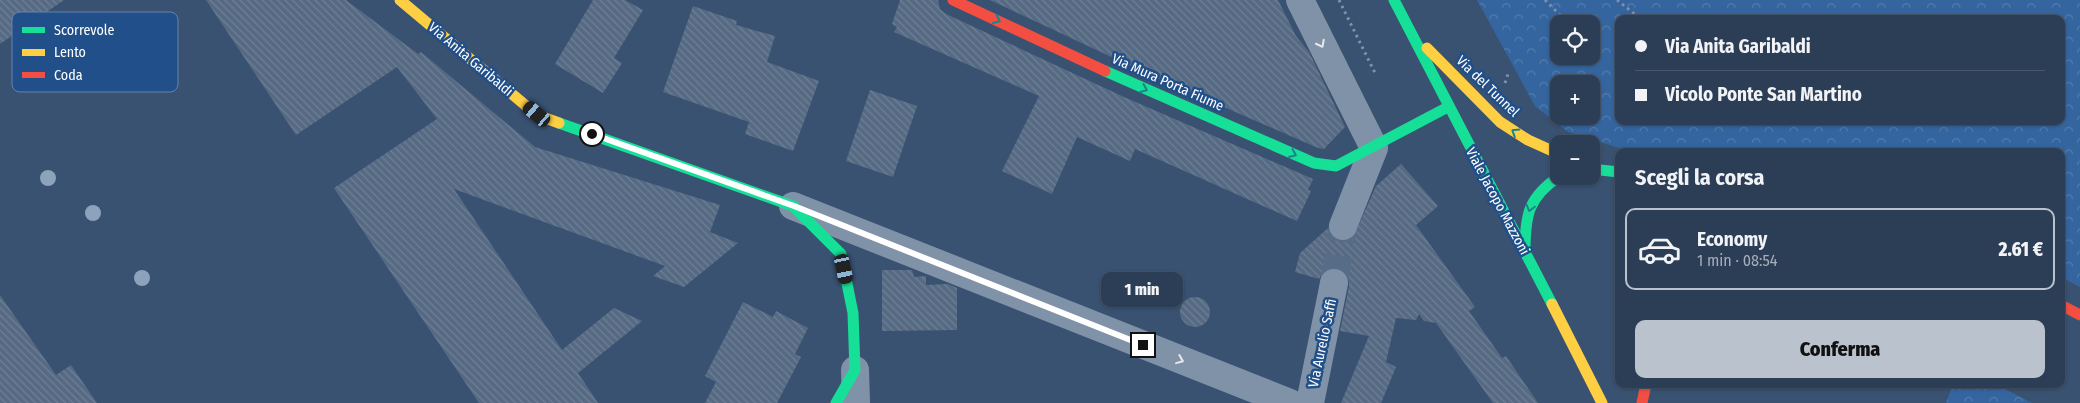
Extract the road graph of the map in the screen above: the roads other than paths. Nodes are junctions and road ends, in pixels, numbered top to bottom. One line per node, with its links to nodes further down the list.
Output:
1 (400, 0): 14 (street, Via Anita Garibaldi)
2 (952, 0): 7 (street, Via Mura Porta Fiume, one-way to 7)
3 (1300, 0): 7 (street, one-way to 7)
4 (1394, 0): 5 (street, Viale Jacopo Mazzoni)
5 (1407, 27): 6 (street, Viale Jacopo Mazzoni); 8 (street, Via del Tunnel, one-way to 5)
6 (1448, 107): 7 (street); 16 (street, Viale Jacopo Mazzoni)
7 (1374, 148): 15 (street)
8 (1550, 150)
9 (1600, 167): 11 (street)
10 (1600, 168): 11 (street)
11 (1605, 168): 12 (street)
12 (1615, 171)
13 (1550, 182): 16 (street, one-way to 16)
14 (794, 206): 20 (street, Via Anita Garibaldi); 24 (street, one-way to 24)
15 (1342, 226)
16 (1525, 252): 26 (street, Viale Jacopo Mazzoni)
17 (1333, 293): 25 (street, Via Aurelio Saffi)
18 (2065, 307): 19 (street)
19 (2080, 315)
20 (855, 370): 22 (street); 23 (street, Via Anita Garibaldi)
21 (1645, 388): 27 (street)
22 (836, 403)
23 (856, 403)
24 (1290, 403)
25 (1310, 403)
26 (1602, 403)
27 (1642, 403)

